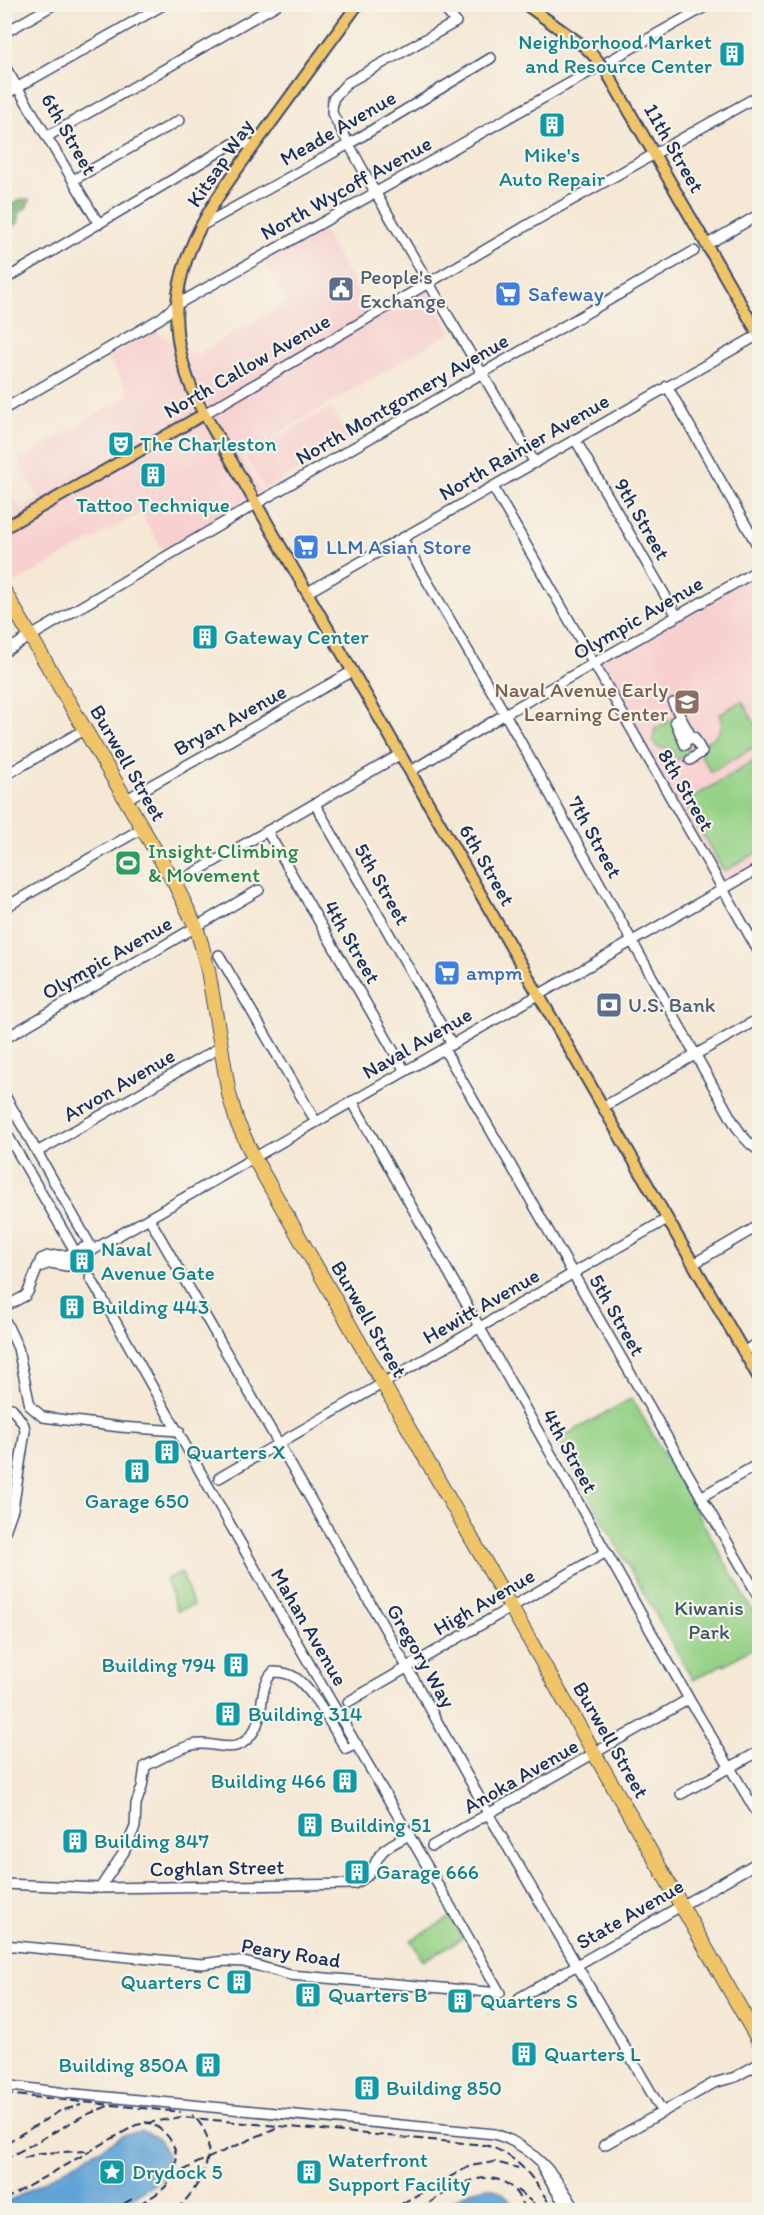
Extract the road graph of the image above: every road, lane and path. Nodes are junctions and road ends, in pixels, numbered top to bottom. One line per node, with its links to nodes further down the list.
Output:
1 (55, 4): 9 (street)
2 (165, 4): 12 (street)
3 (278, 4): 8 (street)
4 (358, 4): 18 (main road, Kitsap Way)
5 (440, 4): 17 (street)
6 (525, 4): 19 (main road, 11th Street, bridge)
7 (710, 4): 21 (street, North Wycoff Avenue)
8 (267, 7): 16 (street)
9 (4, 33)
10 (491, 58): 17 (street, Meade Avenue)
11 (4, 65): 12 (street, 6th Street)
12 (19, 87): 13 (street); 16 (street, 6th Street)
13 (4, 95)
14 (759, 95): 19 (street, North Callow Avenue)
15 (180, 120): 20 (street)
16 (48, 136): 20 (street, 6th Street)
17 (349, 144): 21 (street); 24 (street, Meade Avenue)
18 (255, 145): 23 (street); 24 (main road, Kitsap Way)
19 (655, 154): 25 (main road, 11th Street); 28 (street, North Callow Avenue)
20 (73, 180): 23 (street, 6th Street)
21 (375, 192): 28 (street); 29 (street, North Wycoff Avenue)
22 (759, 214): 25 (street)
23 (99, 224): 27 (street)
24 (201, 226): 29 (main road, Kitsap Way)
25 (706, 244): 30 (main road, 11th Street)
26 (694, 252): 32 (street, North Montgomery Avenue)
27 (4, 280)
28 (429, 283): 32 (street); 35 (street, North Callow Avenue)
29 (177, 305): 31 (main road, Kitsap Way); 34 (street, North Wycoff Avenue)
30 (759, 335): 33 (street, North Rainier Avenue)
31 (184, 368): 35 (main road, 6th Street)
32 (483, 372): 37 (street); 39 (street, North Montgomery Avenue)
33 (667, 386): 36 (street, North Rainier Avenue); 42 (street)
34 (4, 409)
35 (204, 414): 39 (main road, 6th Street); 40 (main road, North Callow Avenue)
36 (575, 439): 37 (street, North Rainier Avenue); 46 (street, 9th Street)
37 (535, 463): 38 (street, North Rainier Avenue)
38 (492, 487): 41 (street, North Rainier Avenue); 49 (street, 8th Street)
39 (256, 504): 45 (main road, 6th Street); 47 (street, North Montgomery Avenue)
40 (4, 528)
41 (402, 538): 45 (street, North Rainier Avenue); 52 (street, 7th Street)
42 (759, 550)
43 (759, 569): 46 (street, Olympic Avenue)
44 (4, 591): 47 (highway, Burwell Street)
45 (308, 592): 50 (main road, 6th Street)
46 (677, 616): 49 (street, Olympic Avenue)
47 (31, 637): 48 (street, North Montgomery Avenue); 53 (highway, Burwell Street)
48 (4, 652)
49 (593, 664): 52 (street, Olympic Avenue); 65 (street, 8th Street)
50 (353, 671): 54 (main road, 6th Street); 58 (street, Bryan Avenue)
51 (673, 703): 55 (street)
52 (505, 714): 56 (street, Olympic Avenue); 68 (street, 7th Street)
53 (84, 730): 57 (street); 58 (highway, Burwell Street)
54 (401, 754): 56 (main road, 6th Street); 59 (street, Olympic Avenue)
55 (690, 760)
56 (411, 771): 71 (main road, 6th Street)
57 (4, 776)
58 (125, 800): 60 (highway, Burwell Street)
59 (315, 804): 61 (street, Olympic Avenue); 74 (street, 5th Street)
60 (141, 829): 63 (highway, Burwell Street); 66 (street)
61 (267, 831): 63 (street, Olympic Avenue); 77 (street, 4th Street)
62 (759, 868): 65 (street, Naval Avenue)
63 (175, 884): 67 (highway, Burwell Street)
64 (259, 890): 67 (street, Olympic Avenue)
65 (722, 890): 68 (street, Naval Avenue); 69 (street, 8th Street)
66 (4, 908)
67 (196, 927): 73 (street, Olympic Avenue); 75 (highway, Burwell Street)
68 (633, 941): 71 (street, Naval Avenue); 76 (street, 7th Street)
69 (759, 954)
70 (219, 955): 81 (street)
71 (539, 994): 74 (street, Naval Avenue); 80 (main road, 6th Street)
72 (759, 1018): 76 (street)
73 (4, 1039)
74 (448, 1046): 77 (street, Naval Avenue); 93 (street, 5th Street)
75 (219, 1048): 84 (street, Arvon Avenue); 85 (highway, Burwell Street)
76 (695, 1055): 80 (street); 83 (street, 7th Street)
77 (405, 1071): 79 (street, Naval Avenue)
78 (4, 1094): 84 (street)
79 (352, 1101): 81 (street, Naval Avenue); 97 (street, 4th Street)
80 (603, 1107): 87 (main road, 6th Street)
81 (316, 1122): 85 (street, Naval Avenue)
82 (5, 1129): 89 (street)
83 (759, 1151)
84 (37, 1152): 90 (street)
85 (254, 1158): 86 (street, Naval Avenue); 101 (highway, Burwell Street)
86 (149, 1218): 90 (street, Naval Avenue); 104 (street, Gregory Way)
87 (667, 1219): 91 (main road, 6th Street); 93 (street, Hewitt Avenue)
88 (759, 1225): 91 (street)
89 (72, 1246)
90 (89, 1252): 92 (street); 92 (street)
91 (693, 1264): 99 (main road, 6th Street)
92 (37, 1268): 95 (street)
93 (572, 1273): 97 (street, Hewitt Avenue); 107 (street, 5th Street)
94 (90, 1277): 103 (street, Mahan Avenue)
95 (4, 1307)
96 (4, 1318): 103 (street)
97 (480, 1327): 101 (street, Hewitt Avenue); 109 (street, 4th Street)
98 (759, 1342): 99 (street)
99 (743, 1352): 100 (main road, 6th Street)
100 (759, 1380)
101 (382, 1384): 104 (street, Hewitt Avenue); 111 (highway, Burwell Street)
102 (8, 1408): 108 (street)
103 (179, 1431): 115 (street, Mahan Avenue)
104 (277, 1444): 106 (street, Hewitt Avenue); 112 (street, Gregory Way)
105 (759, 1463): 107 (street)
106 (219, 1478)
107 (701, 1497): 110 (street, 5th Street)
108 (4, 1534)
109 (606, 1552): 111 (street, High Avenue); 113 (street, 4th Street)
110 (759, 1599)
111 (510, 1609): 112 (street, High Avenue); 117 (highway, Burwell Street)
112 (407, 1667): 114 (street, High Avenue); 120 (street, Gregory Way)
113 (689, 1699): 117 (street, Anoka Avenue); 118 (street, 4th Street)
114 (348, 1702)
115 (357, 1744): 122 (street, Mahan Avenue); 126 (street)
116 (759, 1751): 118 (street)
117 (595, 1753): 120 (street, Anoka Avenue); 127 (highway, Burwell Street)
118 (730, 1768): 119 (street); 121 (street, 4th Street)
119 (681, 1794)
120 (489, 1815): 123 (street, Anoka Avenue); 129 (street, Gregory Way)
121 (759, 1818)
122 (409, 1835): 126 (street, Coghlan Street); 130 (street, Mahan Avenue)
123 (432, 1846)
124 (759, 1861): 127 (street, State Avenue)
125 (4, 1884): 126 (street, Coghlan Street)
126 (100, 1888)
127 (681, 1905): 129 (street, State Avenue); 132 (highway, Burwell Street)
128 (4, 1945): 130 (street, Peary Road)
129 (577, 1965): 131 (street, State Avenue); 135 (street, Gregory Way)
130 (500, 1993)
131 (519, 1998)
132 (759, 2043)
133 (759, 2063): 135 (street)
134 (4, 2085): 137 (street)
135 (663, 2111): 136 (street)
136 (604, 2145)
137 (535, 2155): 138 (street); 139 (street)
138 (568, 2211)
139 (576, 2211)

